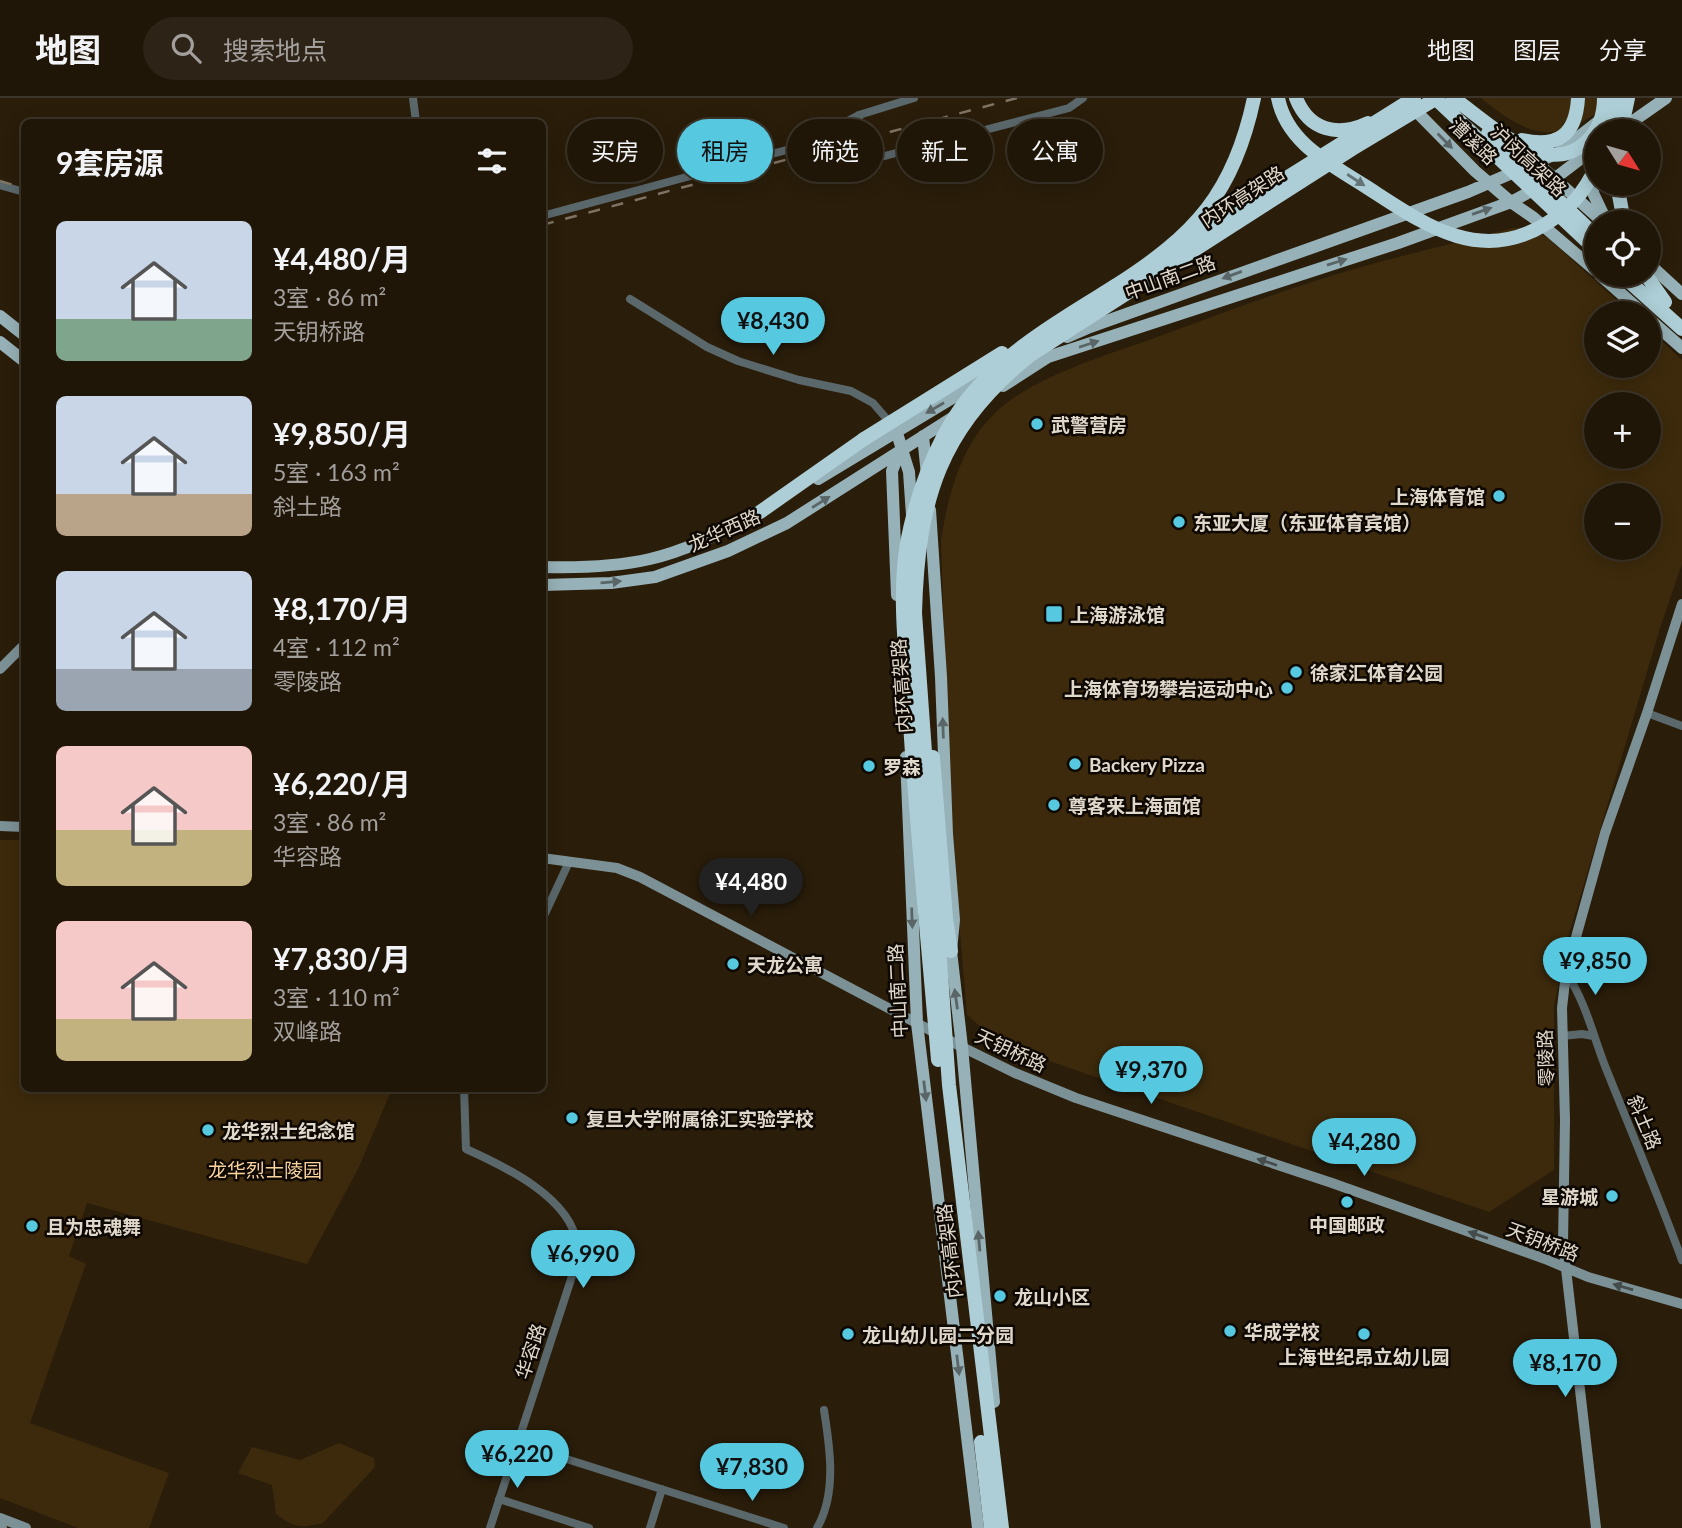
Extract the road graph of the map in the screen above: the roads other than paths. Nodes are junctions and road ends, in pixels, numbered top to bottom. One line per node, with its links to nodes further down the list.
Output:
1 (413, 98): 20 (street)
2 (914, 98): 17 (street)
3 (1083, 98): 18 (street)
4 (1254, 98): 38 (highway, bridge)
5 (1278, 98): 30 (highway, one-way to 30, bridge)
6 (1296, 98): 19 (highway, bridge)
7 (1403, 98): 28 (main road, 漕溪路, one-way to 28)
8 (1414, 98): 19 (highway, 内环高架路, bridge)
9 (1436, 98): 36 (highway, 沪闵高架路, bridge); 66 (highway, 内环高架路, bridge)
10 (1452, 98): 24 (highway, bridge); 35 (highway, bridge)
11 (1464, 98): 26 (main road, 漕溪路)
12 (1578, 98): 24 (highway, bridge)
13 (1604, 98): 24 (highway, bridge)
14 (1618, 98): 21 (highway, bridge)
15 (1629, 98): 22 (highway, bridge); 26 (main road, 中山南二路)
16 (1666, 98): 23 (main road)
17 (899, 100): 18 (street)
18 (859, 115): 34 (street)
19 (1385, 115): 38 (highway, 内环高架路, bridge)
20 (416, 119)
21 (1612, 119)
22 (1623, 119)
23 (1637, 119)
24 (1493, 126)
25 (1584, 156): 27 (main road, 中山南二路)
26 (1537, 164): 27 (main road, 漕溪路); 28 (main road, 中山南二路)
27 (1555, 179): 32 (main road, 中山南二路); 33 (main road, 漕溪路)
28 (1489, 183): 32 (main road, 漕溪路); 57 (main road, 中山南二路, one-way to 57)
29 (0, 185): 31 (street)
30 (1584, 189)
31 (21, 191)
32 (1511, 202): 37 (main road, 漕溪路); 58 (main road, 中山南二路, one-way to 32)
33 (1590, 210)
34 (546, 215)
35 (1584, 224)
36 (1584, 239)
37 (1584, 261)
38 (1152, 262): 50 (highway, 内环高架路, bridge)
39 (1661, 275): 44 (main road)
40 (1614, 287): 46 (main road, 漕溪路)
41 (1635, 287): 52 (highway)
42 (1649, 287): 47 (highway)
43 (1654, 287): 47 (highway)
44 (1682, 295)
45 (630, 299): 57 (street)
46 (1630, 301)
47 (1665, 302): 49 (highway)
48 (0, 316): 53 (main road)
49 (1682, 318)
50 (1050, 327): 60 (highway, bridge); 97 (highway, 内环高架路, bridge)
51 (1661, 329): 55 (main road)
52 (1682, 330)
53 (21, 333)
54 (0, 342): 56 (main road)
55 (1682, 348)
56 (21, 359)
57 (896, 430): 59 (main road, 中山南二路); 60 (main road, 龙华西路)
58 (923, 436): 59 (main road, 中山南二路); 74 (main road, 中山南二路, one-way to 58)
59 (900, 450): 62 (main road, 龙华西路, one-way to 59); 74 (main road, 中山南二路); 76 (main road, 中山南二路, one-way to 76)
60 (760, 512): 61 (main road, 龙华西路)
61 (546, 567)
62 (546, 584)
63 (1682, 604): 67 (street, 零陵路)
64 (21, 648): 65 (street)
65 (0, 669)
66 (919, 677): 74 (highway); 98 (highway, 内环高架路, bridge)
67 (1647, 713): 68 (street); 75 (street, 零陵路)
68 (1682, 726)
69 (0, 827): 70 (street)
70 (21, 827)
71 (546, 859): 72 (street, 天钥桥路)
72 (569, 862): 73 (street); 76 (street, 天钥桥路)
73 (546, 911)
74 (951, 951): 79 (main road, 中山南二路, one-way to 74)
75 (1566, 973): 77 (street, 零陵路); 78 (street, 斜土路)
76 (917, 1023): 79 (street, 天钥桥路); 96 (main road, 中山南二路, one-way to 96)
77 (1562, 1035): 78 (street); 82 (street, 零陵路)
78 (1593, 1036): 81 (street, 斜土路)
79 (962, 1046): 82 (street, 天钥桥路, one-way to 79); 99 (main road, 中山南二路, one-way to 79)
80 (464, 1092): 85 (street, 华容路)
81 (1682, 1260)
82 (1565, 1267): 83 (street, 天钥桥路, one-way to 82); 100 (street, 零陵路)
83 (1682, 1304)
84 (824, 1410): 95 (street)
85 (516, 1443): 86 (street); 87 (street, 华容路)
86 (662, 1489): 93 (street); 94 (street)
87 (499, 1499): 89 (street); 91 (street, 华容路)
88 (0, 1518): 90 (street)
89 (559, 1523): 92 (street)
90 (26, 1528)
91 (491, 1528)
92 (589, 1528)
93 (650, 1528)
94 (784, 1528)
95 (817, 1528)
96 (978, 1528)
97 (991, 1528)
98 (1002, 1528)
99 (1007, 1528)
100 (1596, 1528)

